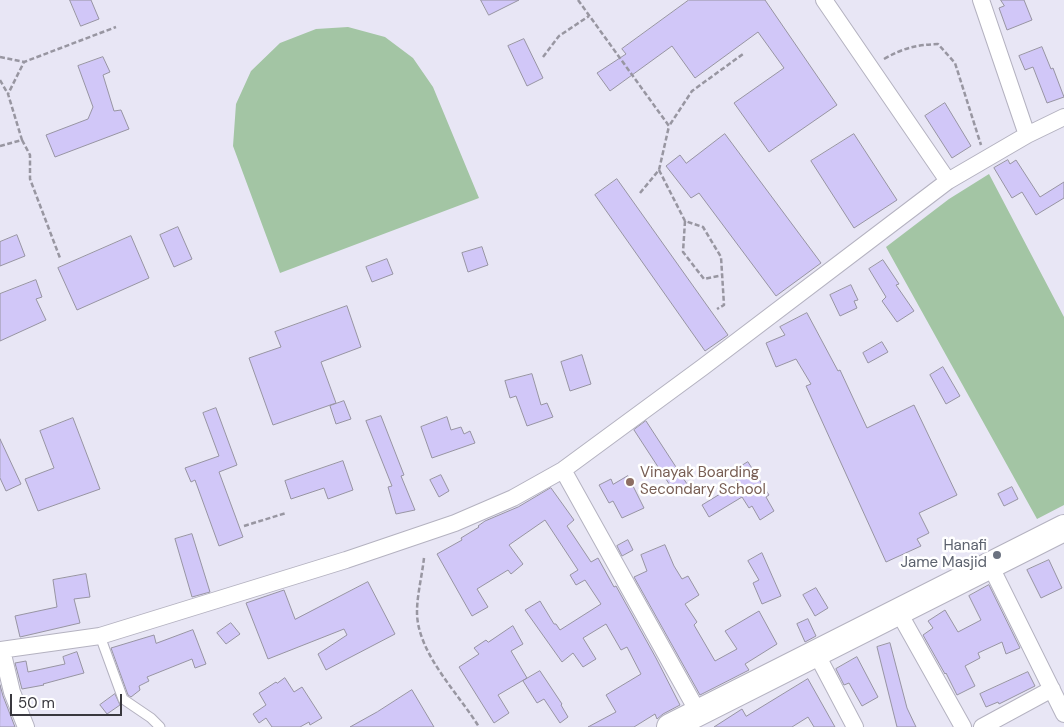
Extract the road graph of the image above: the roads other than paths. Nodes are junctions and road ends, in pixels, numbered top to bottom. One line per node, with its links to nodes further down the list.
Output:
1 (824, 0): 5 (street)
2 (980, 0): 4 (street)
3 (1064, 117): 4 (street)
4 (1027, 135): 5 (street)
5 (948, 181): 6 (street)
6 (563, 470): 10 (street); 14 (street)
7 (1064, 528): 8 (main road)
8 (990, 565): 9 (main road); 13 (street)
9 (898, 611): 12 (main road); 20 (street)
10 (100, 636): 11 (street); 17 (lane)
11 (1, 650): 16 (street)
12 (816, 653): 14 (main road); 19 (street)
13 (1052, 689): 15 (street); 21 (street)
14 (698, 712): 18 (main road)
15 (1064, 714)
16 (26, 727)
17 (160, 727)
18 (670, 727)
19 (855, 727)
20 (963, 727)
21 (982, 727)

